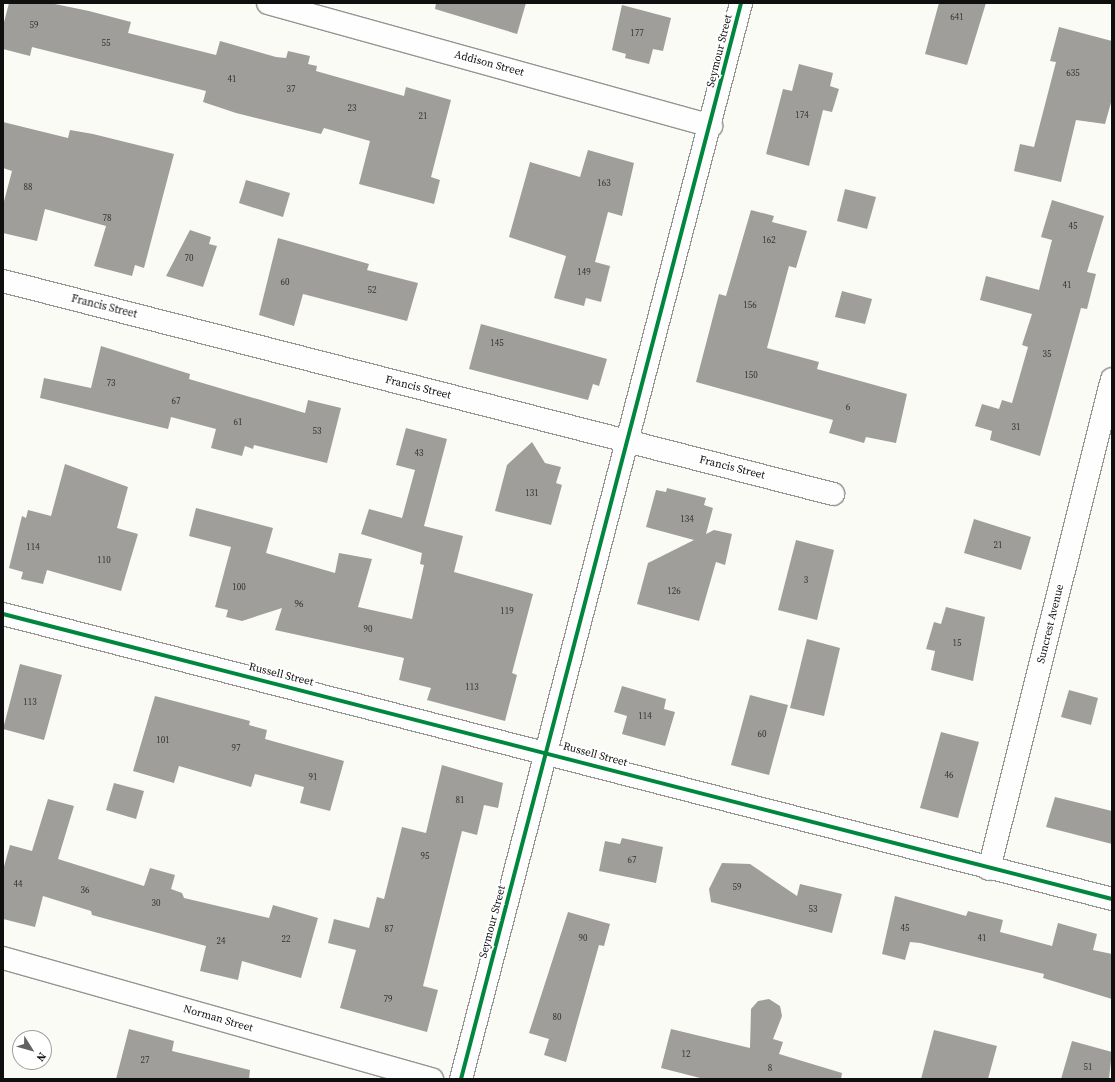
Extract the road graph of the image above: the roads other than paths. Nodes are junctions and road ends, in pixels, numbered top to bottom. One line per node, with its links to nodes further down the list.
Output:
1 (268, 3): 3 (street, Addison Street)
2 (741, 3): 3 (street, Seymour Street)
3 (711, 126): 6 (street, Seymour Street)
4 (3, 281): 6 (street, Francis Street)
5 (1112, 379): 10 (street, Suncrest Avenue)
6 (628, 442): 7 (street, Francis Street); 9 (street, Seymour Street)
7 (833, 494)
8 (3, 614): 9 (street, Russell Street)
9 (548, 752): 10 (street, Russell Street); 14 (street, Seymour Street)
10 (989, 869): 11 (street, Russell Street)
11 (1112, 900)
12 (3, 958): 13 (street, Norman Street)
13 (432, 1079)
14 (461, 1079)

